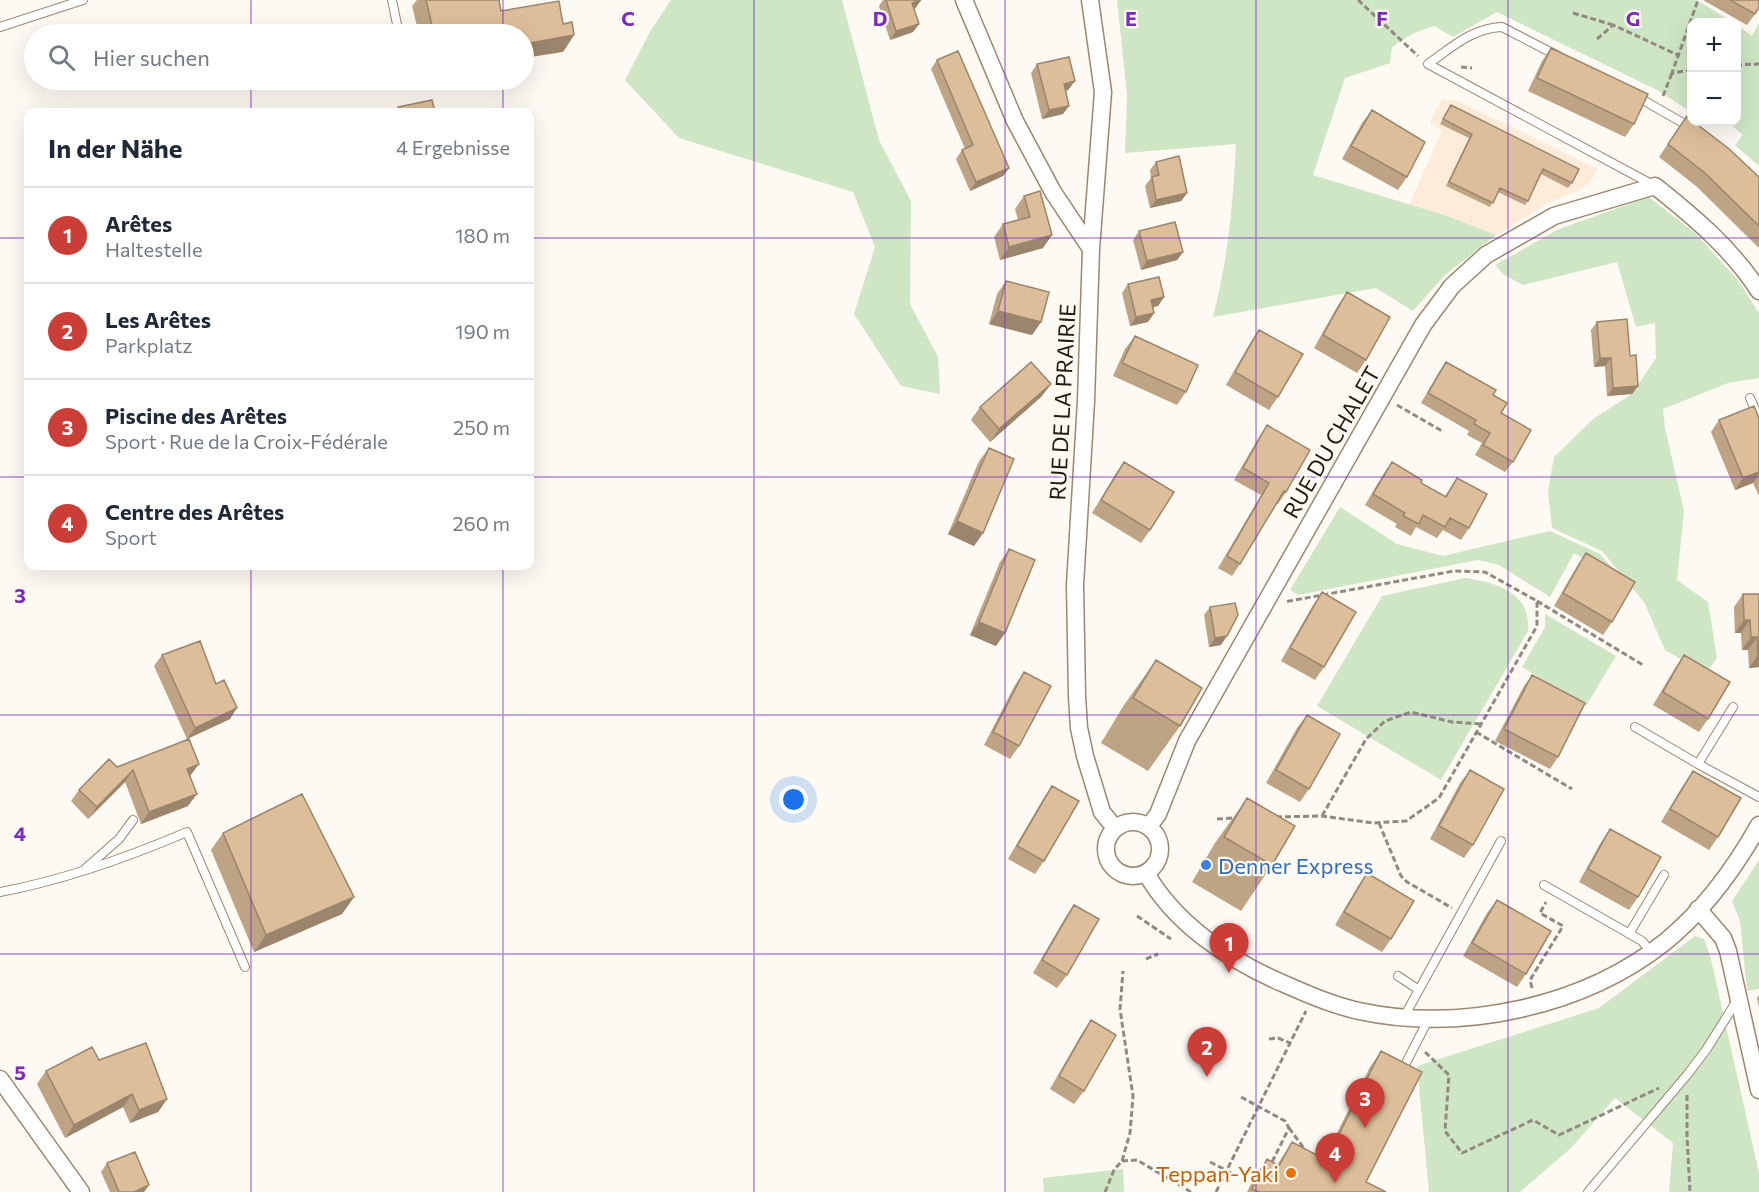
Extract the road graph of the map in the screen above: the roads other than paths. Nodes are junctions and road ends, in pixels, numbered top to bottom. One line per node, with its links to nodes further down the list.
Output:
1 (82, 0): 6 (lane)
2 (392, 0): 5 (lane)
3 (964, 0): 11 (street)
4 (1090, 0): 11 (street, RUE DE LA PRAIRIE)
5 (397, 24)
6 (0, 27)
7 (1566, 60): 10 (lane)
8 (1630, 93): 9 (lane)
9 (1700, 135)
10 (1655, 186): 12 (street); 20 (street, RUE DU CHALET)
11 (1090, 249): 22 (street, RUE DE LA PRAIRIE)
12 (1759, 291)
13 (1750, 398): 14 (lane)
14 (1759, 418)
15 (1733, 707): 17 (lane)
16 (1635, 727): 17 (lane)
17 (1698, 764): 18 (lane)
18 (1759, 796)
19 (133, 820): 24 (lane)
20 (1149, 826): 22 (street); 25 (street)
21 (1759, 827): 29 (street)
22 (1115, 828): 25 (street)
23 (1501, 841): 34 (lane)
24 (81, 872): 28 (lane); 32 (lane)
25 (1146, 873): 36 (street)
26 (1664, 875): 30 (lane)
27 (1544, 885): 30 (lane)
28 (0, 892)
29 (1698, 909): 31 (street); 35 (street)
30 (1629, 934): 31 (lane)
31 (1651, 952): 37 (street)
32 (245, 967)
33 (1398, 976): 34 (lane)
34 (1419, 990): 36 (lane)
35 (1739, 998): 40 (street); 42 (lane)
36 (1404, 1017): 37 (street)
37 (1429, 1017): 38 (lane)
38 (1405, 1065)
39 (0, 1079): 41 (street)
40 (1759, 1090)
41 (81, 1192)
42 (1588, 1192)

